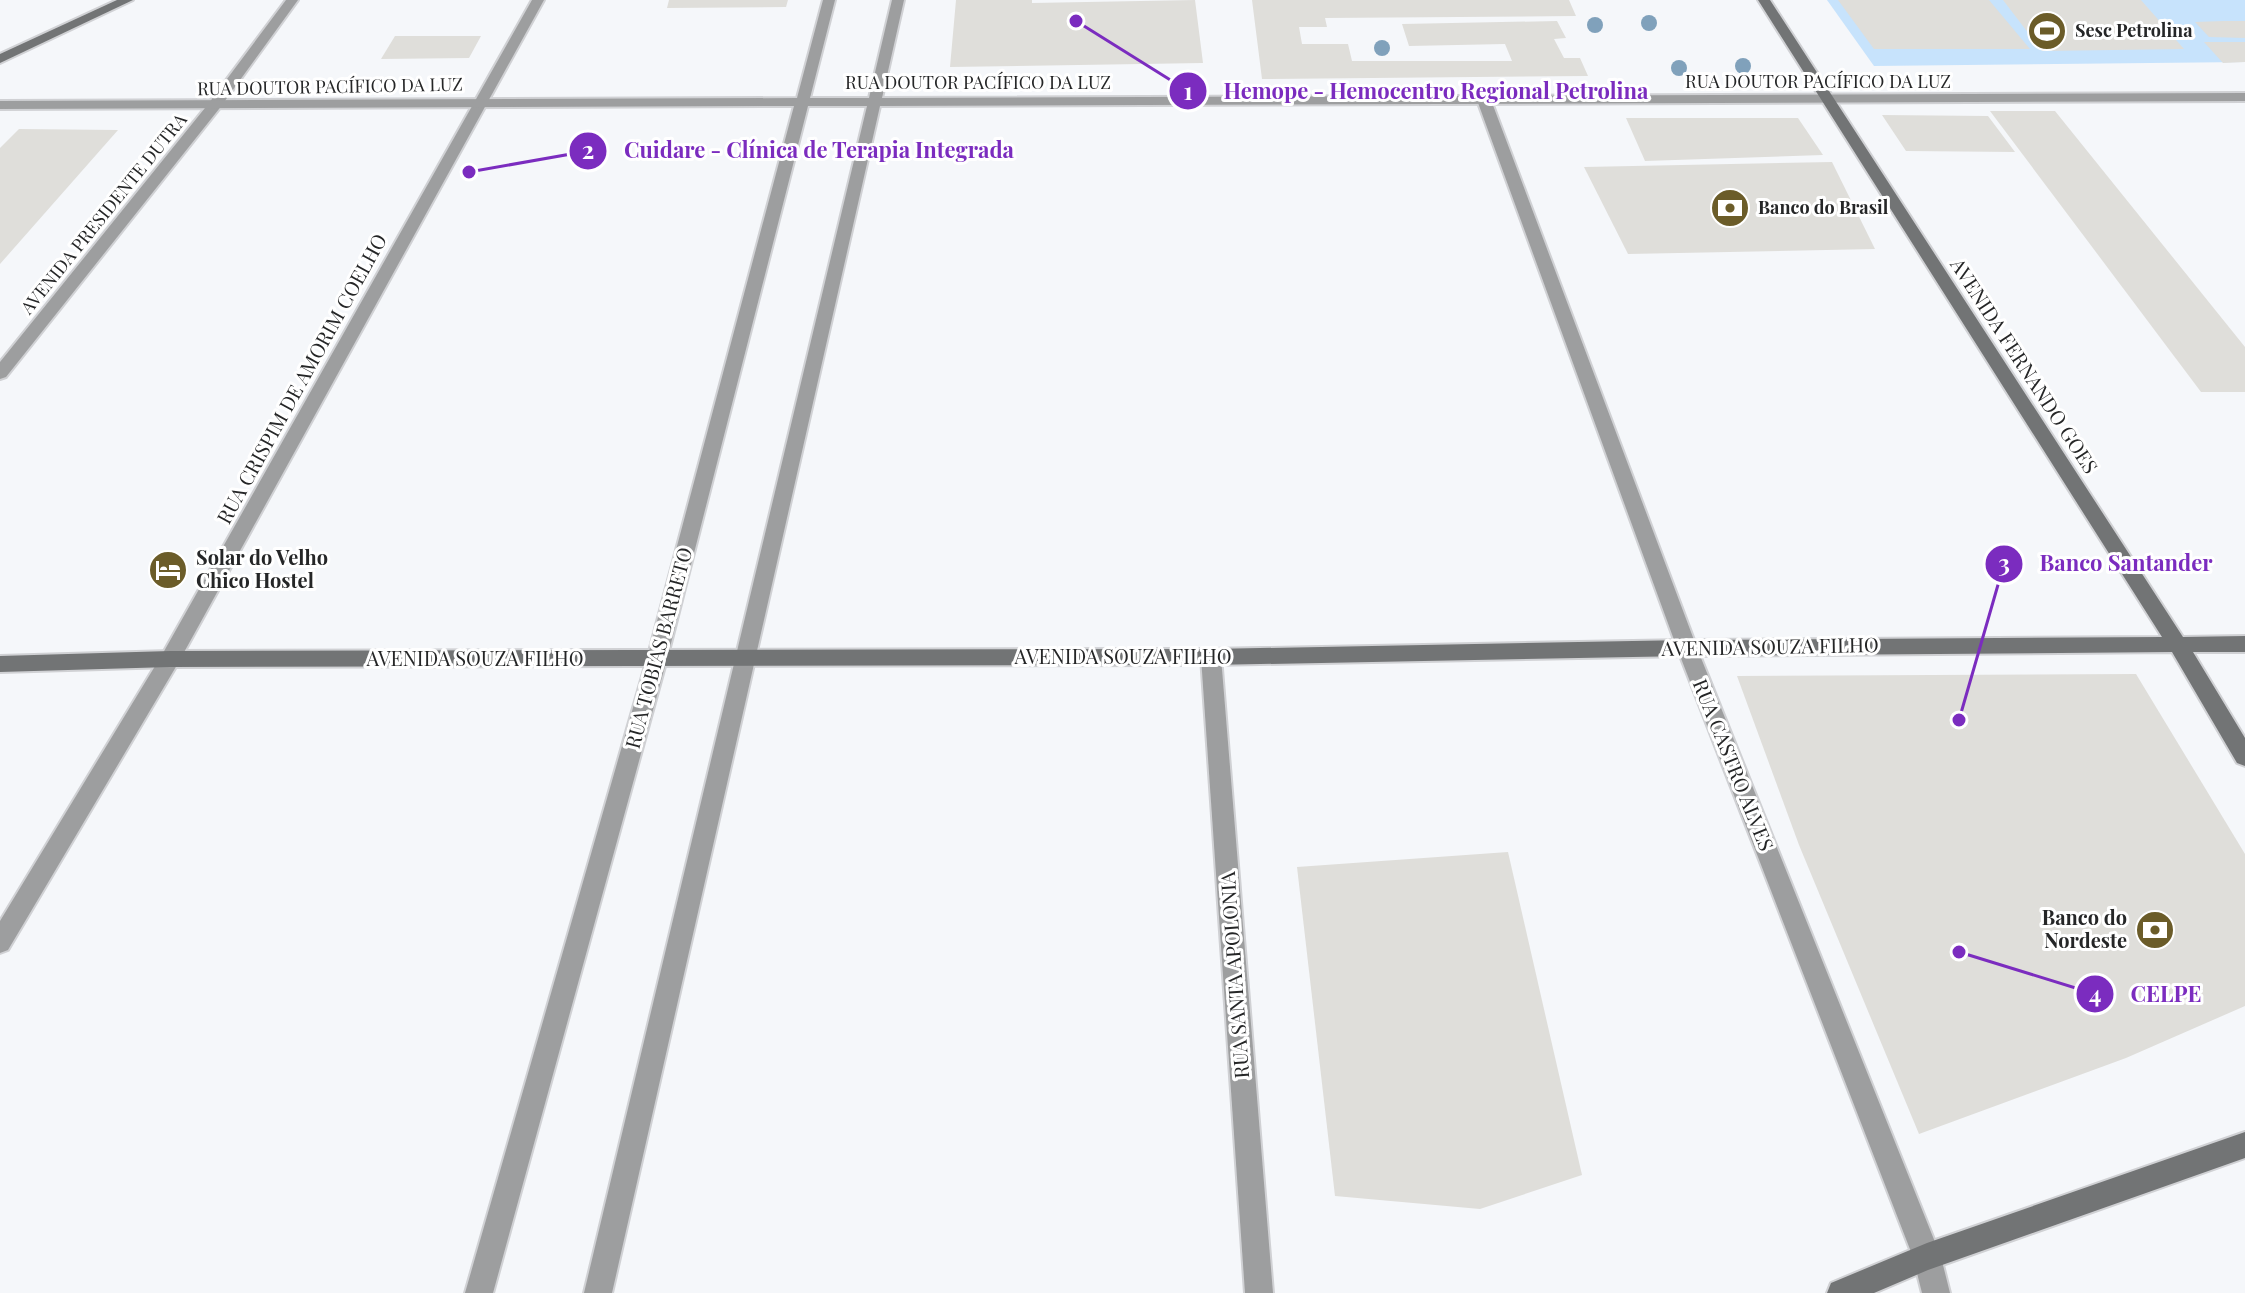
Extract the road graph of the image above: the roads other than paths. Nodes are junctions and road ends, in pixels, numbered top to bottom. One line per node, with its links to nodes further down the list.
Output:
1 (127, 0): 7 (main road)
2 (292, 0): 15 (street, AVENIDA PRESIDENTE DUTRA)
3 (538, 0): 12 (street, RUA CRISPIM DE AMORIM COELHO)
4 (829, 0): 13 (street, RUA TOBIAS BARRETO)
5 (898, 0): 11 (street)
6 (1764, 0): 10 (main road, AVENIDA FERNANDO GOES)
7 (0, 59)
8 (2245, 97): 10 (street, RUA DOUTOR PACÍFICO DA LUZ)
9 (1484, 100): 10 (street, RUA DOUTOR PACÍFICO DA LUZ); 11 (street, RUA DOUTOR PACÍFICO DA LUZ); 19 (street, RUA CASTRO ALVES)
10 (1826, 100): 17 (main road, AVENIDA FERNANDO GOES)
11 (877, 101): 13 (street, RUA DOUTOR PACÍFICO DA LUZ); 21 (street)
12 (482, 103): 13 (street, RUA DOUTOR PACÍFICO DA LUZ); 15 (street, RUA DOUTOR PACÍFICO DA LUZ); 22 (street, RUA CRISPIM DE AMORIM COELHO)
13 (801, 103): 23 (street, RUA TOBIAS BARRETO)
14 (0, 105): 15 (street, RUA DOUTOR PACÍFICO DA LUZ)
15 (214, 106): 16 (street, AVENIDA PRESIDENTE DUTRA)
16 (0, 373)
17 (2178, 644): 18 (main road, AVENIDA SOUZA FILHO); 19 (main road, AVENIDA SOUZA FILHO); 25 (main road, AVENIDA FERNANDO GOES)
18 (2245, 644)
19 (1687, 648): 20 (main road, AVENIDA SOUZA FILHO); 28 (street, RUA CASTRO ALVES)
20 (1211, 657): 21 (main road, AVENIDA SOUZA FILHO); 31 (street, RUA SANTA APOLONIA)
21 (743, 658): 23 (main road, AVENIDA SOUZA FILHO); 30 (street)
22 (170, 659): 23 (main road, AVENIDA SOUZA FILHO); 24 (main road, AVENIDA SOUZA FILHO); 26 (street, RUA CRISPIM DE AMORIM COELHO)
23 (657, 659): 29 (street, RUA TOBIAS BARRETO)
24 (0, 664)
25 (2245, 757)
26 (0, 942)
27 (2245, 1145): 28 (main road)
28 (1927, 1257): 32 (main road); 33 (street, RUA CASTRO ALVES)
29 (479, 1293)
30 (598, 1293)
31 (1259, 1293)
32 (1841, 1293)
33 (1936, 1293)

